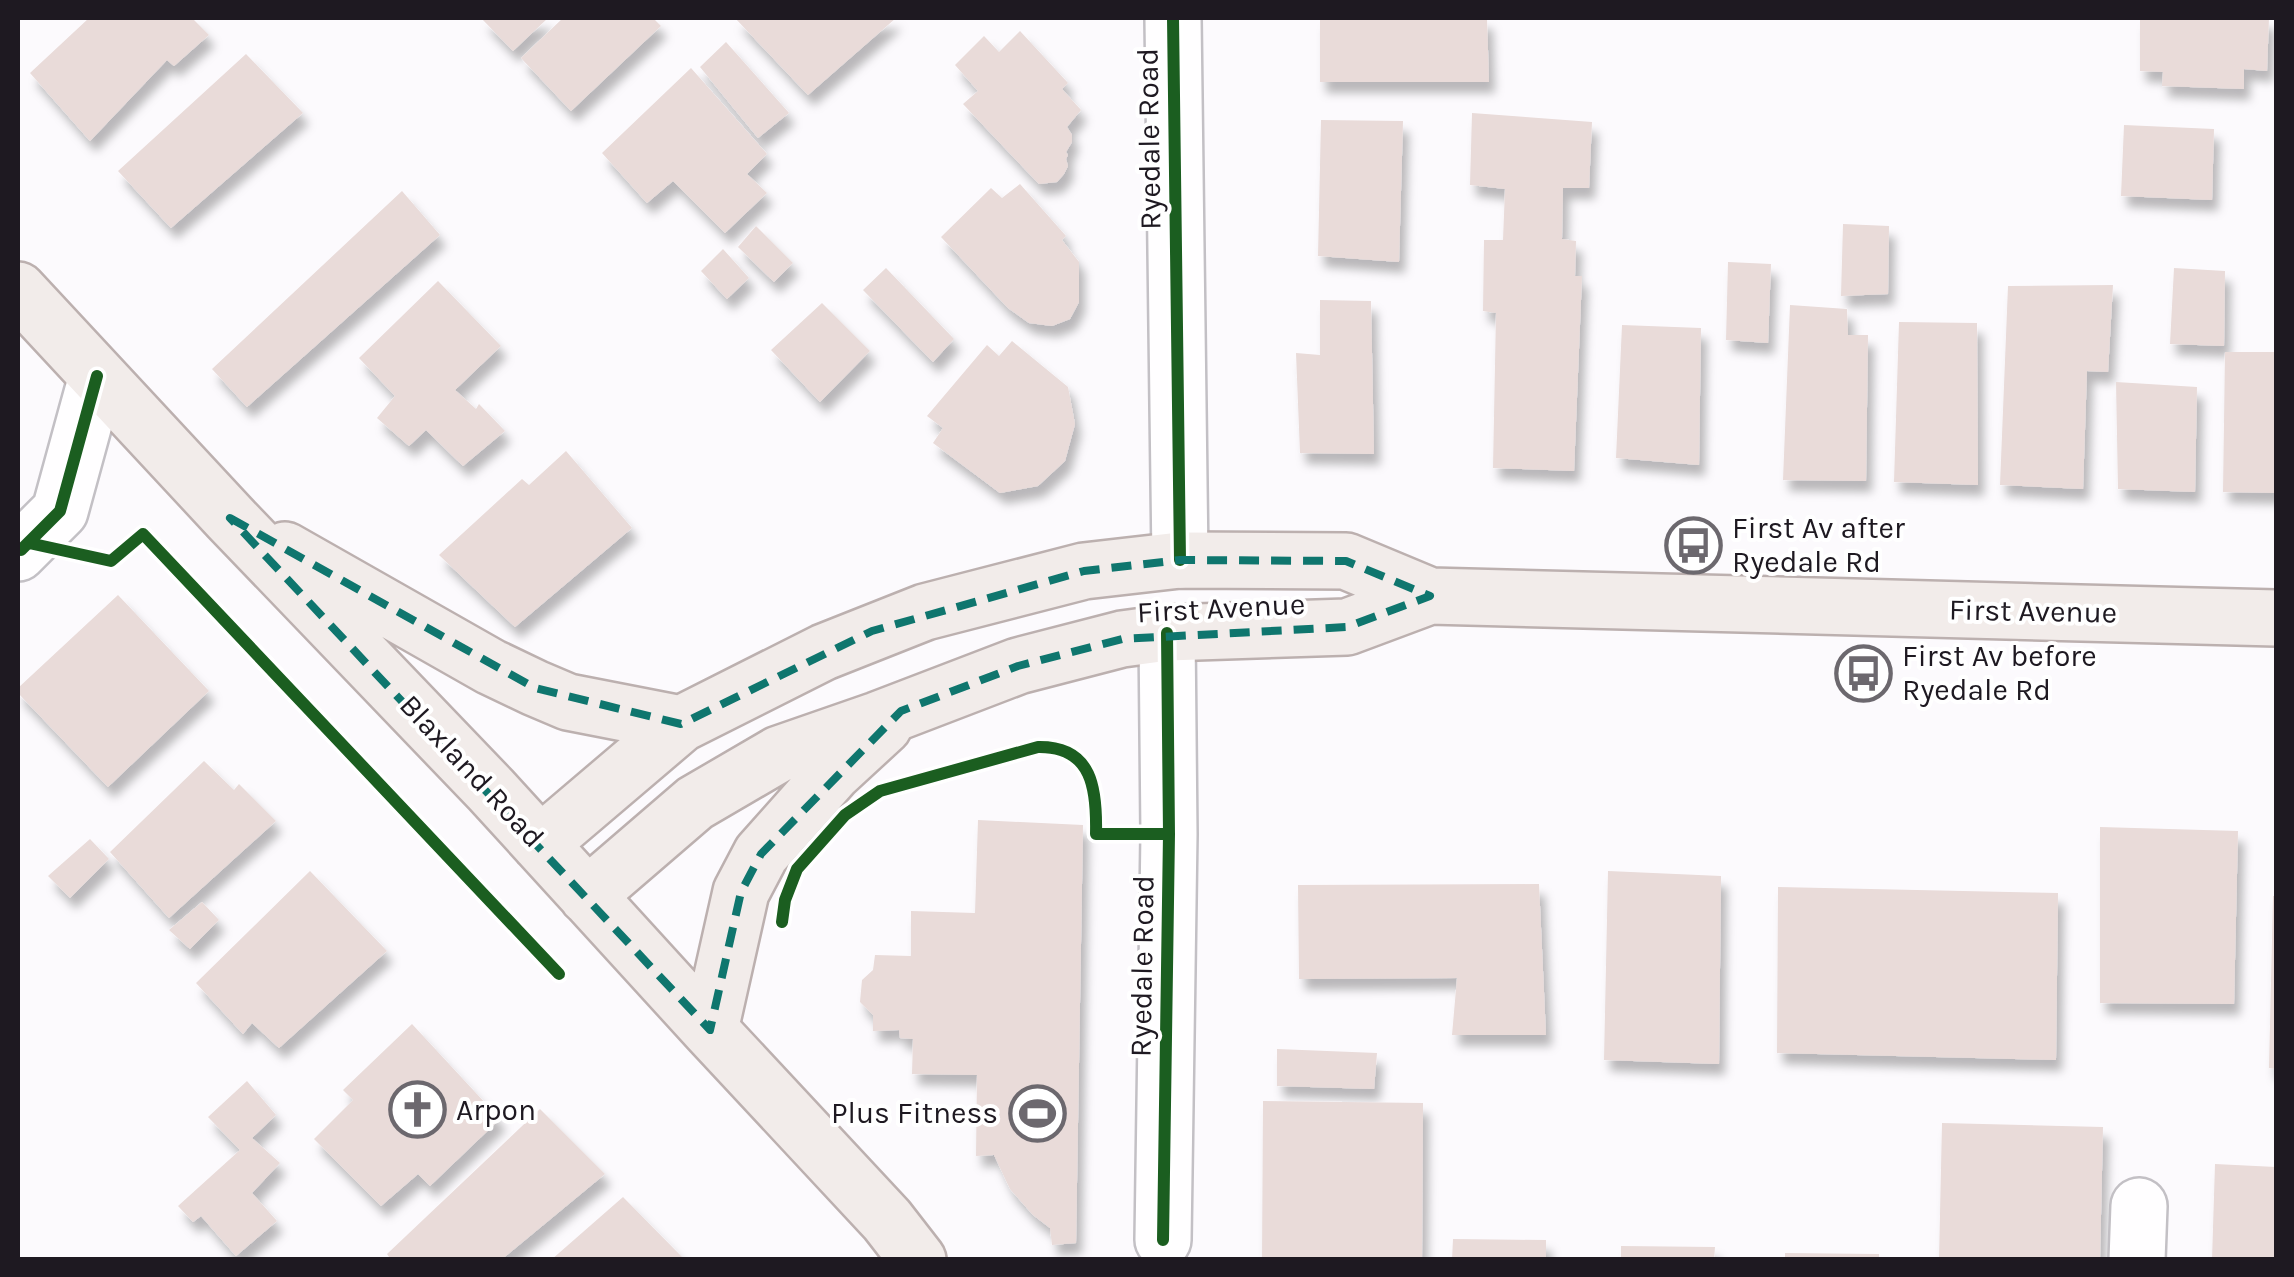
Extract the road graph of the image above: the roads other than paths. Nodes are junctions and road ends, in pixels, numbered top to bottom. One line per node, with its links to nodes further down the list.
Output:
1 (1173, 18): 6 (street, Ryedale Road)
2 (18, 290): 3 (main road, Blaxland Road)
3 (97, 376): 4 (main road, Blaxland Road); 5 (street)
4 (230, 518): 11 (main road); 12 (main road, Blaxland Road)
5 (18, 553)
6 (1180, 560): 7 (main road, First Avenue); 11 (main road, First Avenue)
7 (1430, 596): 8 (main road, First Avenue); 9 (main road, First Avenue)
8 (2276, 618)
9 (1168, 633): 10 (main road, First Avenue); 16 (street, Ryedale Road)
10 (901, 711): 13 (main road, First Avenue); 14 (main road)
11 (681, 724): 12 (main road, First Avenue)
12 (540, 844): 13 (main road, Blaxland Road)
13 (587, 896): 14 (main road, Blaxland Road)
14 (710, 1030): 17 (main road, Blaxland Road)
15 (2138, 1206): 18 (street)
16 (1163, 1240)
17 (918, 1260)
18 (2137, 1260)

